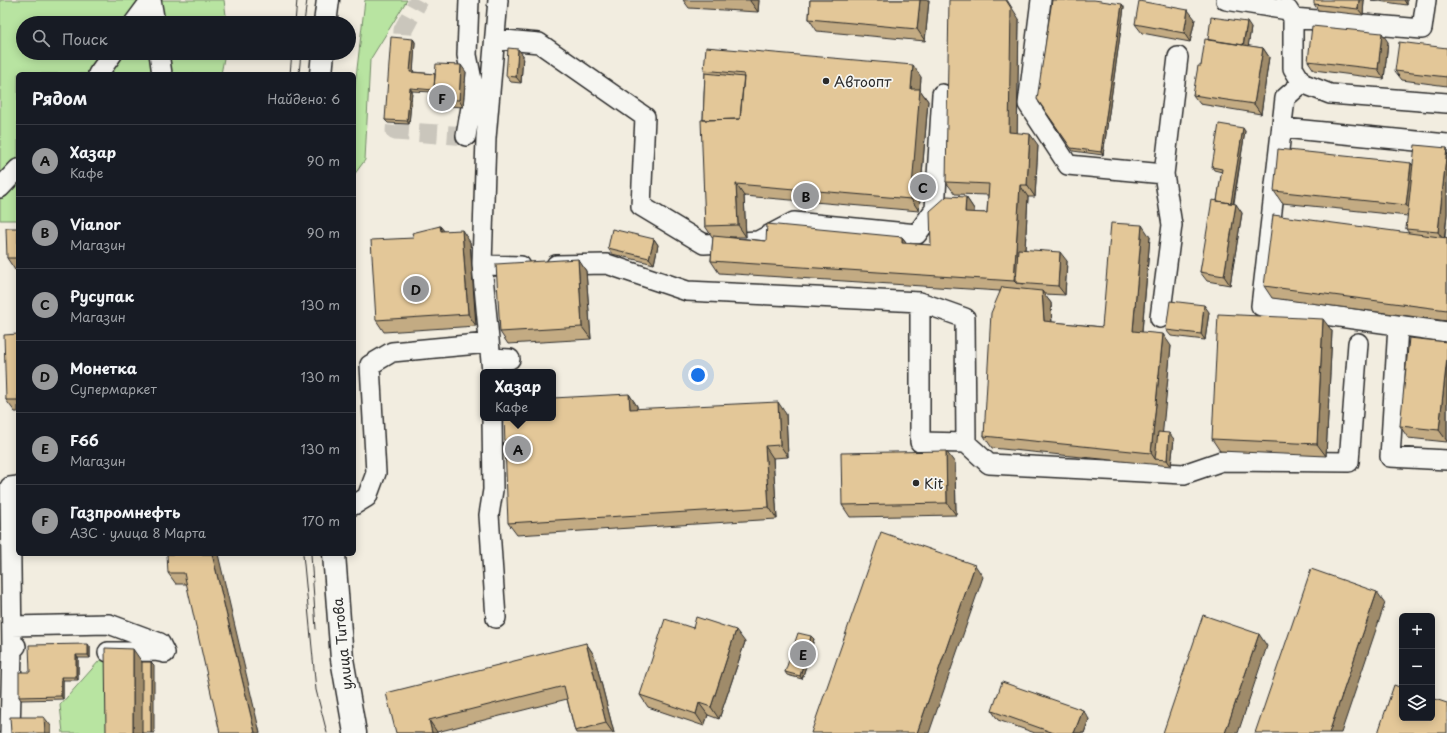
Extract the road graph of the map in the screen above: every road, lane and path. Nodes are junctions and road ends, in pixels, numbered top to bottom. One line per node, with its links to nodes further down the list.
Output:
1 (151, 0): 8 (street); 9 (street)
2 (328, 0): 10 (main road)
3 (469, 0): 24 (street)
4 (498, 0): 12 (street)
5 (1041, 0): 27 (street)
6 (1226, 0): 11 (street)
7 (1426, 0): 11 (street)
8 (139, 16)
9 (153, 16)
10 (326, 16)
11 (1293, 18): 20 (street)
12 (495, 39): 21 (street); 29 (street)
13 (1178, 57): 27 (street)
14 (108, 60): 17 (street)
15 (160, 60): 18 (street)
16 (322, 60): 19 (main road)
17 (99, 72)
18 (162, 72)
19 (321, 72)
20 (1302, 83): 22 (street); 23 (street)
21 (942, 94)
22 (1447, 102)
23 (1283, 128): 25 (street); 32 (street)
24 (466, 136)
25 (1447, 144)
26 (16, 171): 28 (street)
27 (1164, 174): 31 (street)
28 (0, 188)
29 (482, 266): 30 (street); 35 (street)
30 (920, 302): 37 (street); 37 (street)
31 (1160, 318)
32 (1398, 326): 33 (street); 38 (street)
33 (1447, 332)
34 (1358, 343): 37 (street)
35 (496, 358): 40 (street)
36 (492, 421): 43 (street)
37 (966, 443)
38 (1447, 460)
39 (16, 486): 41 (street)
40 (356, 504)
41 (10, 518): 44 (street)
42 (334, 556): 47 (main road, улица Титова)
43 (496, 618)
44 (12, 626): 45 (street); 46 (street)
45 (108, 667)
46 (10, 733)
47 (355, 733)

